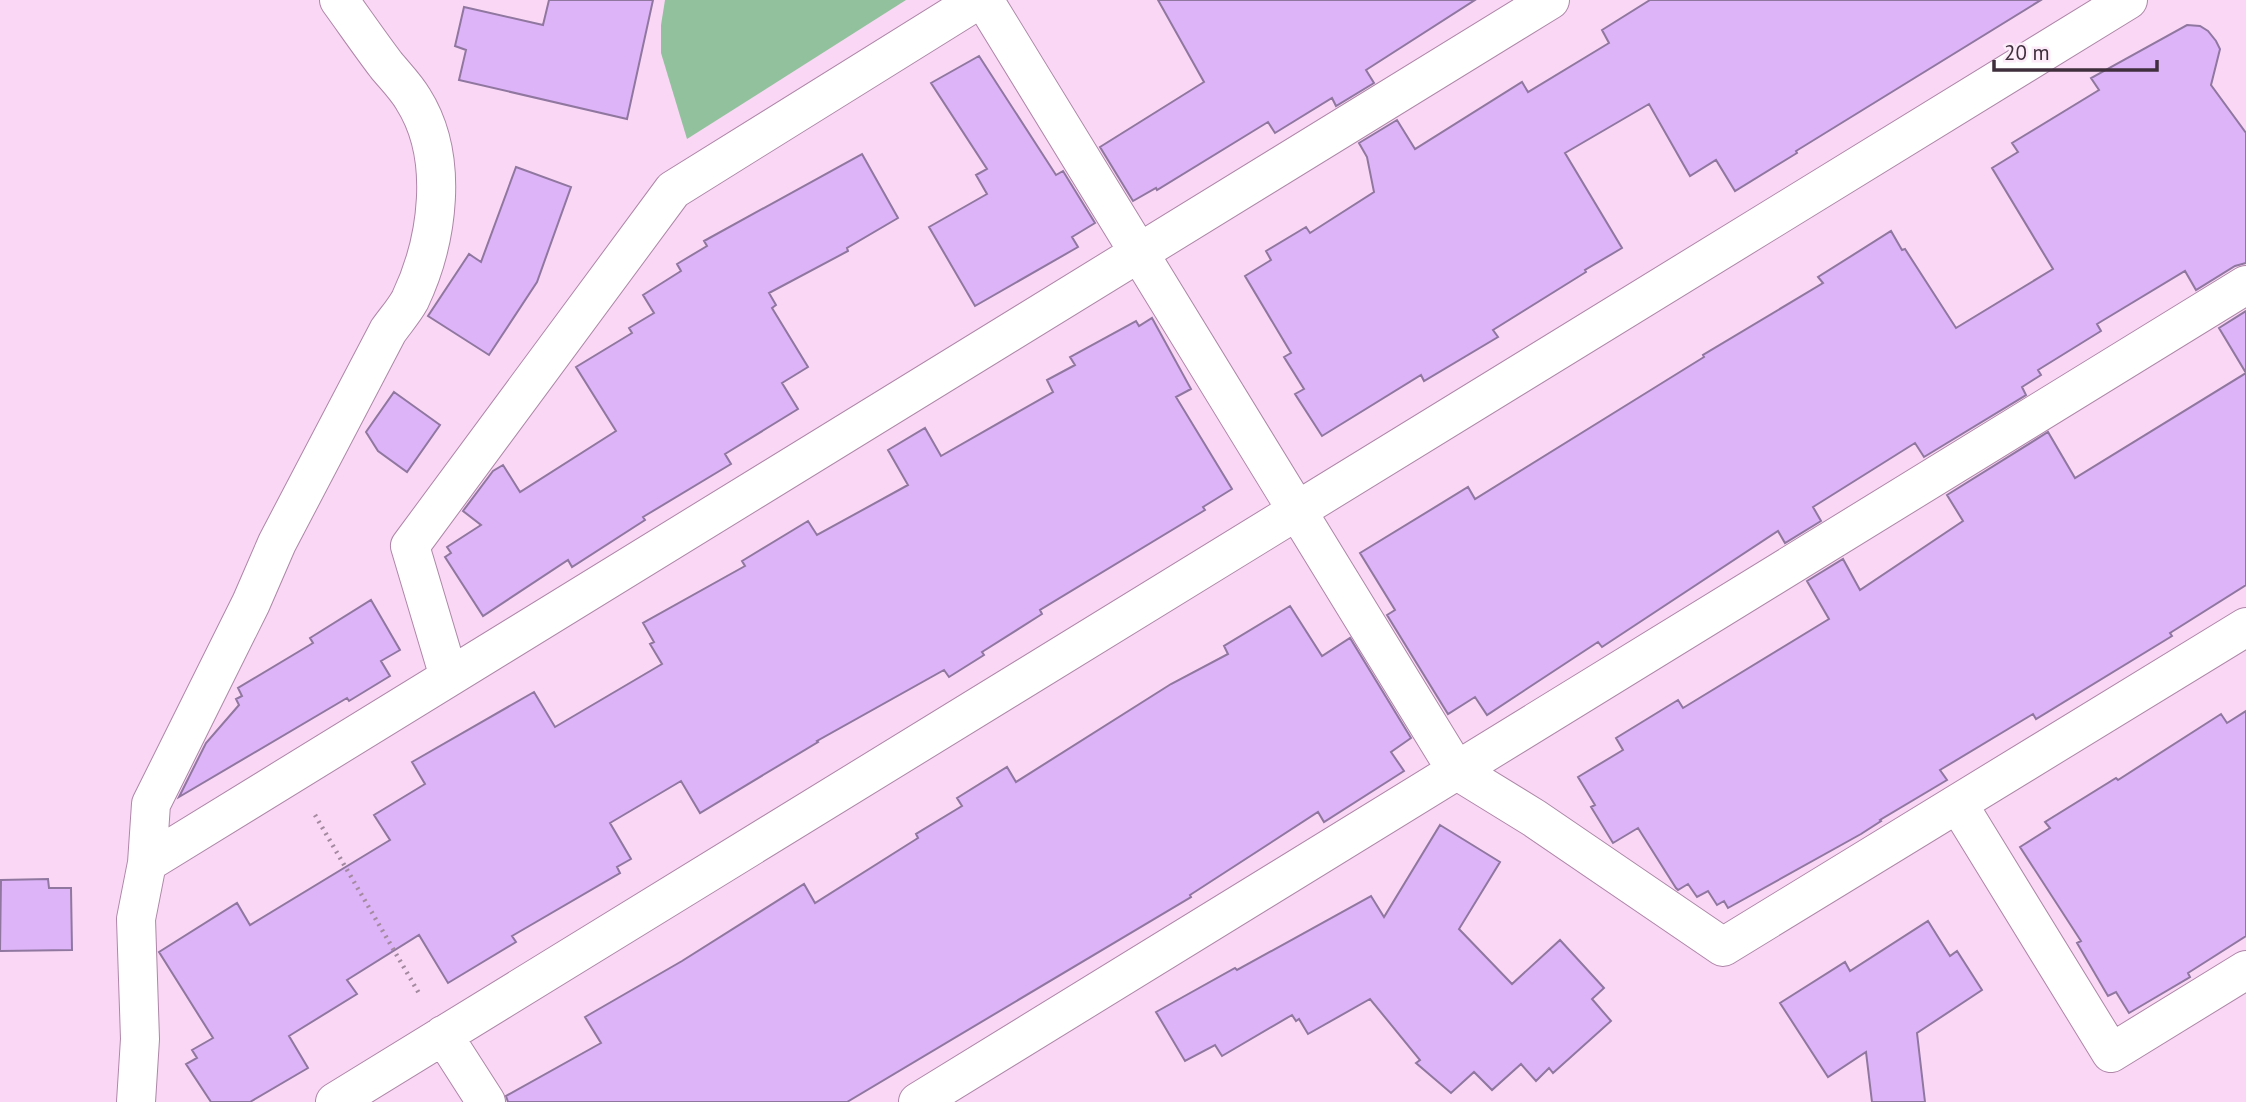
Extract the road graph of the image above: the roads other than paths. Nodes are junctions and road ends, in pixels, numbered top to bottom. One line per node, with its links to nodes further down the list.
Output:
1 (339, 0): 13 (street)
2 (978, 0): 10 (street)
3 (984, 0): 6 (street)
4 (1550, 0): 6 (street)
5 (2128, 0): 8 (street)
6 (1139, 253): 8 (street); 10 (street)
7 (2246, 285): 11 (street)
8 (1297, 511): 11 (street); 15 (street)
9 (2246, 627): 12 (street)
10 (449, 677): 13 (street)
11 (1456, 770): 12 (street); 19 (street)
12 (1958, 804): 14 (street)
13 (148, 863): 16 (street)
14 (2246, 970)
15 (443, 1035): 17 (street); 18 (street)
16 (136, 1102)
17 (335, 1102)
18 (486, 1102)
19 (918, 1102)

